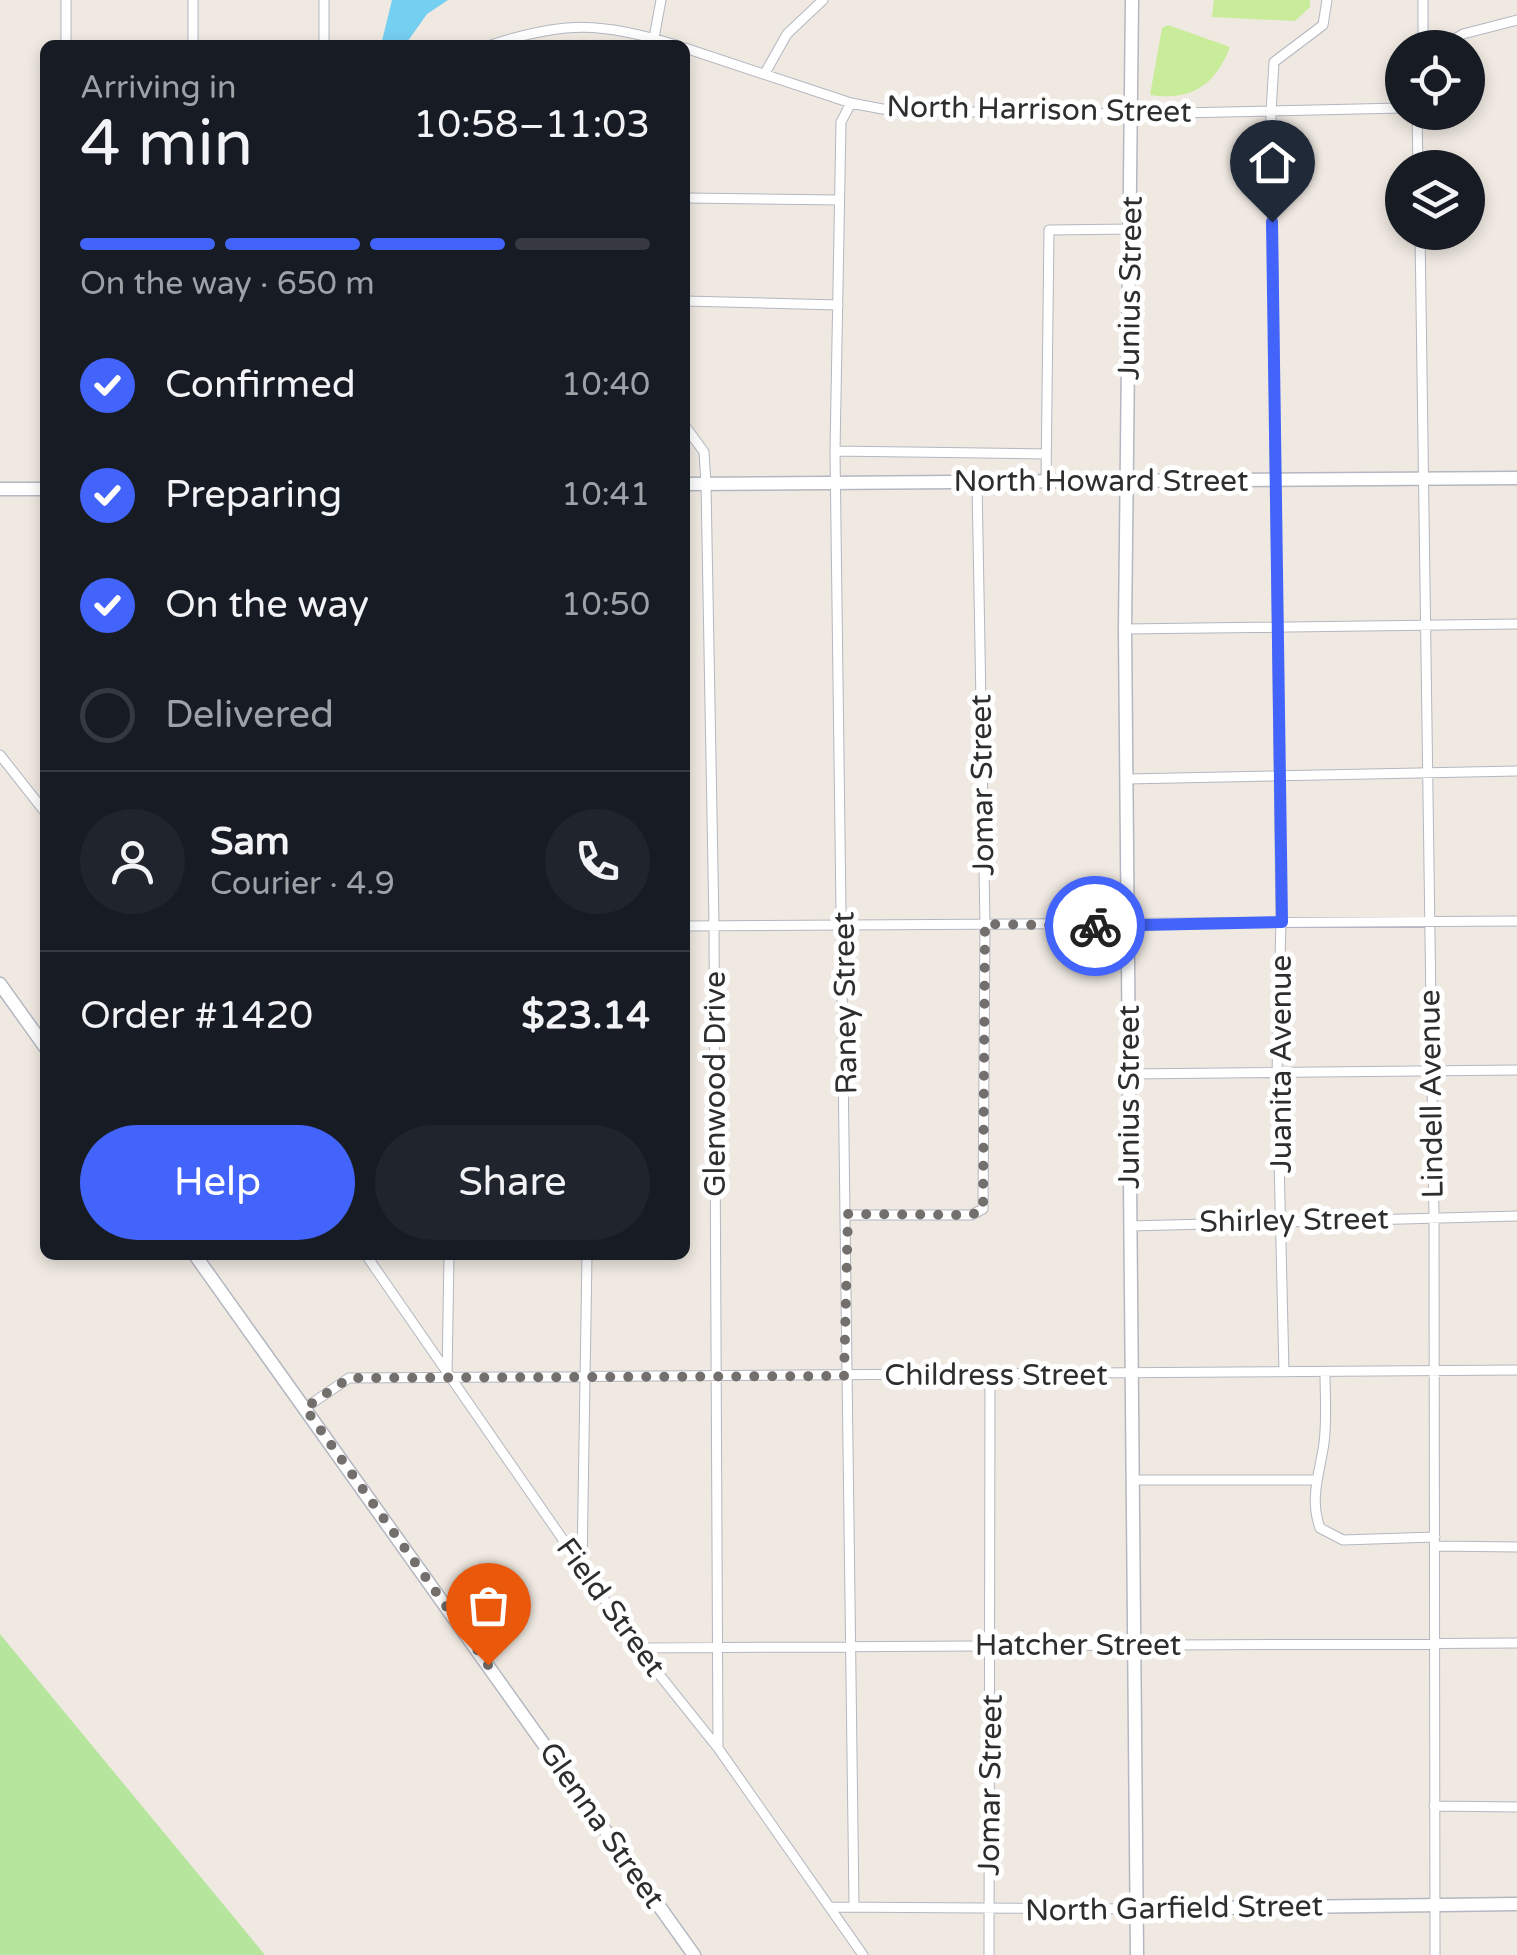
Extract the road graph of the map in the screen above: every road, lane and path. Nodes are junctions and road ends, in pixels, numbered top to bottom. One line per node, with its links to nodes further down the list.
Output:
1 (66, 0): 13 (street)
2 (192, 0): 14 (street)
3 (324, 0): 15 (street)
4 (661, 0): 12 (street)
5 (823, 0): 19 (street)
6 (1132, 0): 23 (street, Junius Street)
7 (1327, 0): 22 (street, Juanita Avenue)
8 (1423, 0): 10 (street)
9 (1517, 20): 11 (street)
10 (1424, 30)
11 (1478, 30)
12 (654, 38): 16 (street); 17 (street)
13 (66, 40)
14 (193, 40)
15 (324, 40)
16 (507, 40)
17 (660, 40)
18 (690, 50): 19 (street, North Harrison Street)
19 (765, 73): 20 (street, North Harrison Street)
20 (851, 103): 23 (street, North Harrison Street); 25 (street, Raney Street)
21 (1385, 109): 22 (street, North Harrison Street)
22 (1271, 112): 23 (street, North Harrison Street); 36 (street, Juanita Avenue)
23 (1132, 114): 26 (street, Junius Street)
24 (690, 198): 25 (street)
25 (838, 200): 29 (street, Raney Street)
26 (1132, 229): 32 (street); 35 (street, Junius Street)
27 (1420, 250): 33 (street, Lindell Avenue)
28 (690, 301): 29 (street)
29 (838, 305): 31 (street, Raney Street)
30 (690, 433): 41 (street, Glenwood Drive)
31 (835, 451): 32 (street); 39 (street, Raney Street)
32 (1046, 454): 37 (street)
33 (1425, 478): 34 (street, North Howard Street); 36 (street, North Howard Street); 46 (street, Lindell Avenue)
34 (1517, 478)
35 (1126, 480): 36 (street, North Howard Street); 37 (street, North Howard Street); 47 (street, Junius Street)
36 (1276, 480): 44 (street, Juanita Avenue)
37 (1046, 481): 38 (street, North Howard Street)
38 (977, 482): 39 (street, North Howard Street); 57 (street, Jomar Street)
39 (836, 483): 41 (street, North Howard Street); 60 (street, Raney Street)
40 (690, 484): 41 (street, North Howard Street)
41 (706, 484): 58 (street, Glenwood Drive)
42 (40, 488): 43 (street)
43 (0, 489)
44 (1279, 624): 46 (street); 47 (street); 51 (street, Juanita Avenue)
45 (1517, 624): 46 (street)
46 (1425, 628): 50 (street, Lindell Avenue)
47 (1125, 629): 52 (street, Junius Street)
48 (0, 755): 53 (street)
49 (1517, 771): 50 (street)
50 (1428, 773): 51 (street); 54 (street, Lindell Avenue)
51 (1277, 778): 52 (street); 56 (street, Juanita Avenue)
52 (1128, 779): 61 (street, Junius Street)
53 (40, 806)
54 (1428, 920): 55 (street); 56 (street); 65 (street, Lindell Avenue)
55 (1517, 921)
56 (1282, 922): 61 (street); 67 (street, Juanita Avenue)
57 (985, 924): 60 (street); 61 (street); 68 (street, Jomar Street)
58 (714, 925): 59 (street); 60 (street); 83 (street, Glenwood Drive)
59 (690, 926)
60 (844, 926): 68 (street, Raney Street)
61 (1129, 926): 66 (street, Junius Street)
62 (0, 984): 63 (street)
63 (40, 1040)
64 (1517, 1070): 65 (street)
65 (1431, 1071): 67 (street); 70 (street, Lindell Avenue)
66 (1128, 1074): 67 (street); 72 (street, Junius Street)
67 (1277, 1074): 71 (street, Juanita Avenue)
68 (848, 1214): 84 (street, Raney Street)
69 (1517, 1216): 70 (street, Shirley Street)
70 (1434, 1217): 71 (street, Shirley Street); 78 (street, Lindell Avenue)
71 (1284, 1221): 72 (street, Shirley Street); 79 (street, Juanita Avenue)
72 (1130, 1226): 82 (street, Junius Street)
73 (199, 1260): 87 (street, Glenna Street)
74 (369, 1260): 85 (street, Field Street)
75 (448, 1260): 85 (street)
76 (587, 1260): 86 (street)
77 (1517, 1370): 78 (street, Childress Street)
78 (1433, 1371): 80 (street, Childress Street); 90 (street, Lindell Avenue)
79 (1284, 1372): 80 (street, Childress Street); 82 (street, Childress Street)
80 (1325, 1372): 89 (street)
81 (990, 1374): 82 (street, Childress Street); 84 (street, Childress Street); 96 (street, Jomar Street)
82 (1132, 1374): 88 (street, Junius Street)
83 (718, 1376): 84 (street, Childress Street); 86 (street, Childress Street); 99 (street, Glenwood Drive)
84 (844, 1376): 97 (street, Raney Street)
85 (447, 1378): 86 (street, Childress Street); 87 (street, Childress Street); 92 (street, Field Street)
86 (588, 1378): 92 (street)
87 (305, 1408): 109 (street, Glenna Street)
88 (1133, 1480): 89 (street); 95 (street, Junius Street)
89 (1316, 1480): 90 (street)
90 (1435, 1541): 91 (street); 93 (street, Lindell Avenue)
91 (1517, 1547)
92 (582, 1568): 98 (street, Field Street)
93 (1433, 1643): 94 (street, Hatcher Street); 95 (street, Hatcher Street); 101 (street, Lindell Avenue)
94 (1517, 1643)
95 (1134, 1644): 96 (street, Hatcher Street); 107 (street, Junius Street)
96 (992, 1646): 97 (street, Hatcher Street); 108 (street, Jomar Street)
97 (850, 1647): 99 (street, Hatcher Street); 105 (street, Raney Street)
98 (638, 1648): 99 (street, Hatcher Street); 100 (street, Field Street)
99 (717, 1648): 100 (street, Glenwood Drive)
100 (718, 1748): 106 (street, Field Street)
101 (1434, 1806): 102 (street); 104 (street, Lindell Avenue)
102 (1517, 1807)
103 (1517, 1904): 104 (street, North Garfield Street)
104 (1435, 1905): 107 (street, North Garfield Street); 113 (street, Lindell Avenue)
105 (854, 1906): 106 (street, North Garfield Street); 108 (street, North Garfield Street)
106 (831, 1907): 110 (street, Field Street)
107 (1136, 1909): 108 (street, North Garfield Street); 112 (street, Junius Street)
108 (988, 1910): 111 (street, Jomar Street)
109 (694, 1955)
110 (863, 1955)
111 (989, 1955)
112 (1137, 1955)
113 (1435, 1955)

